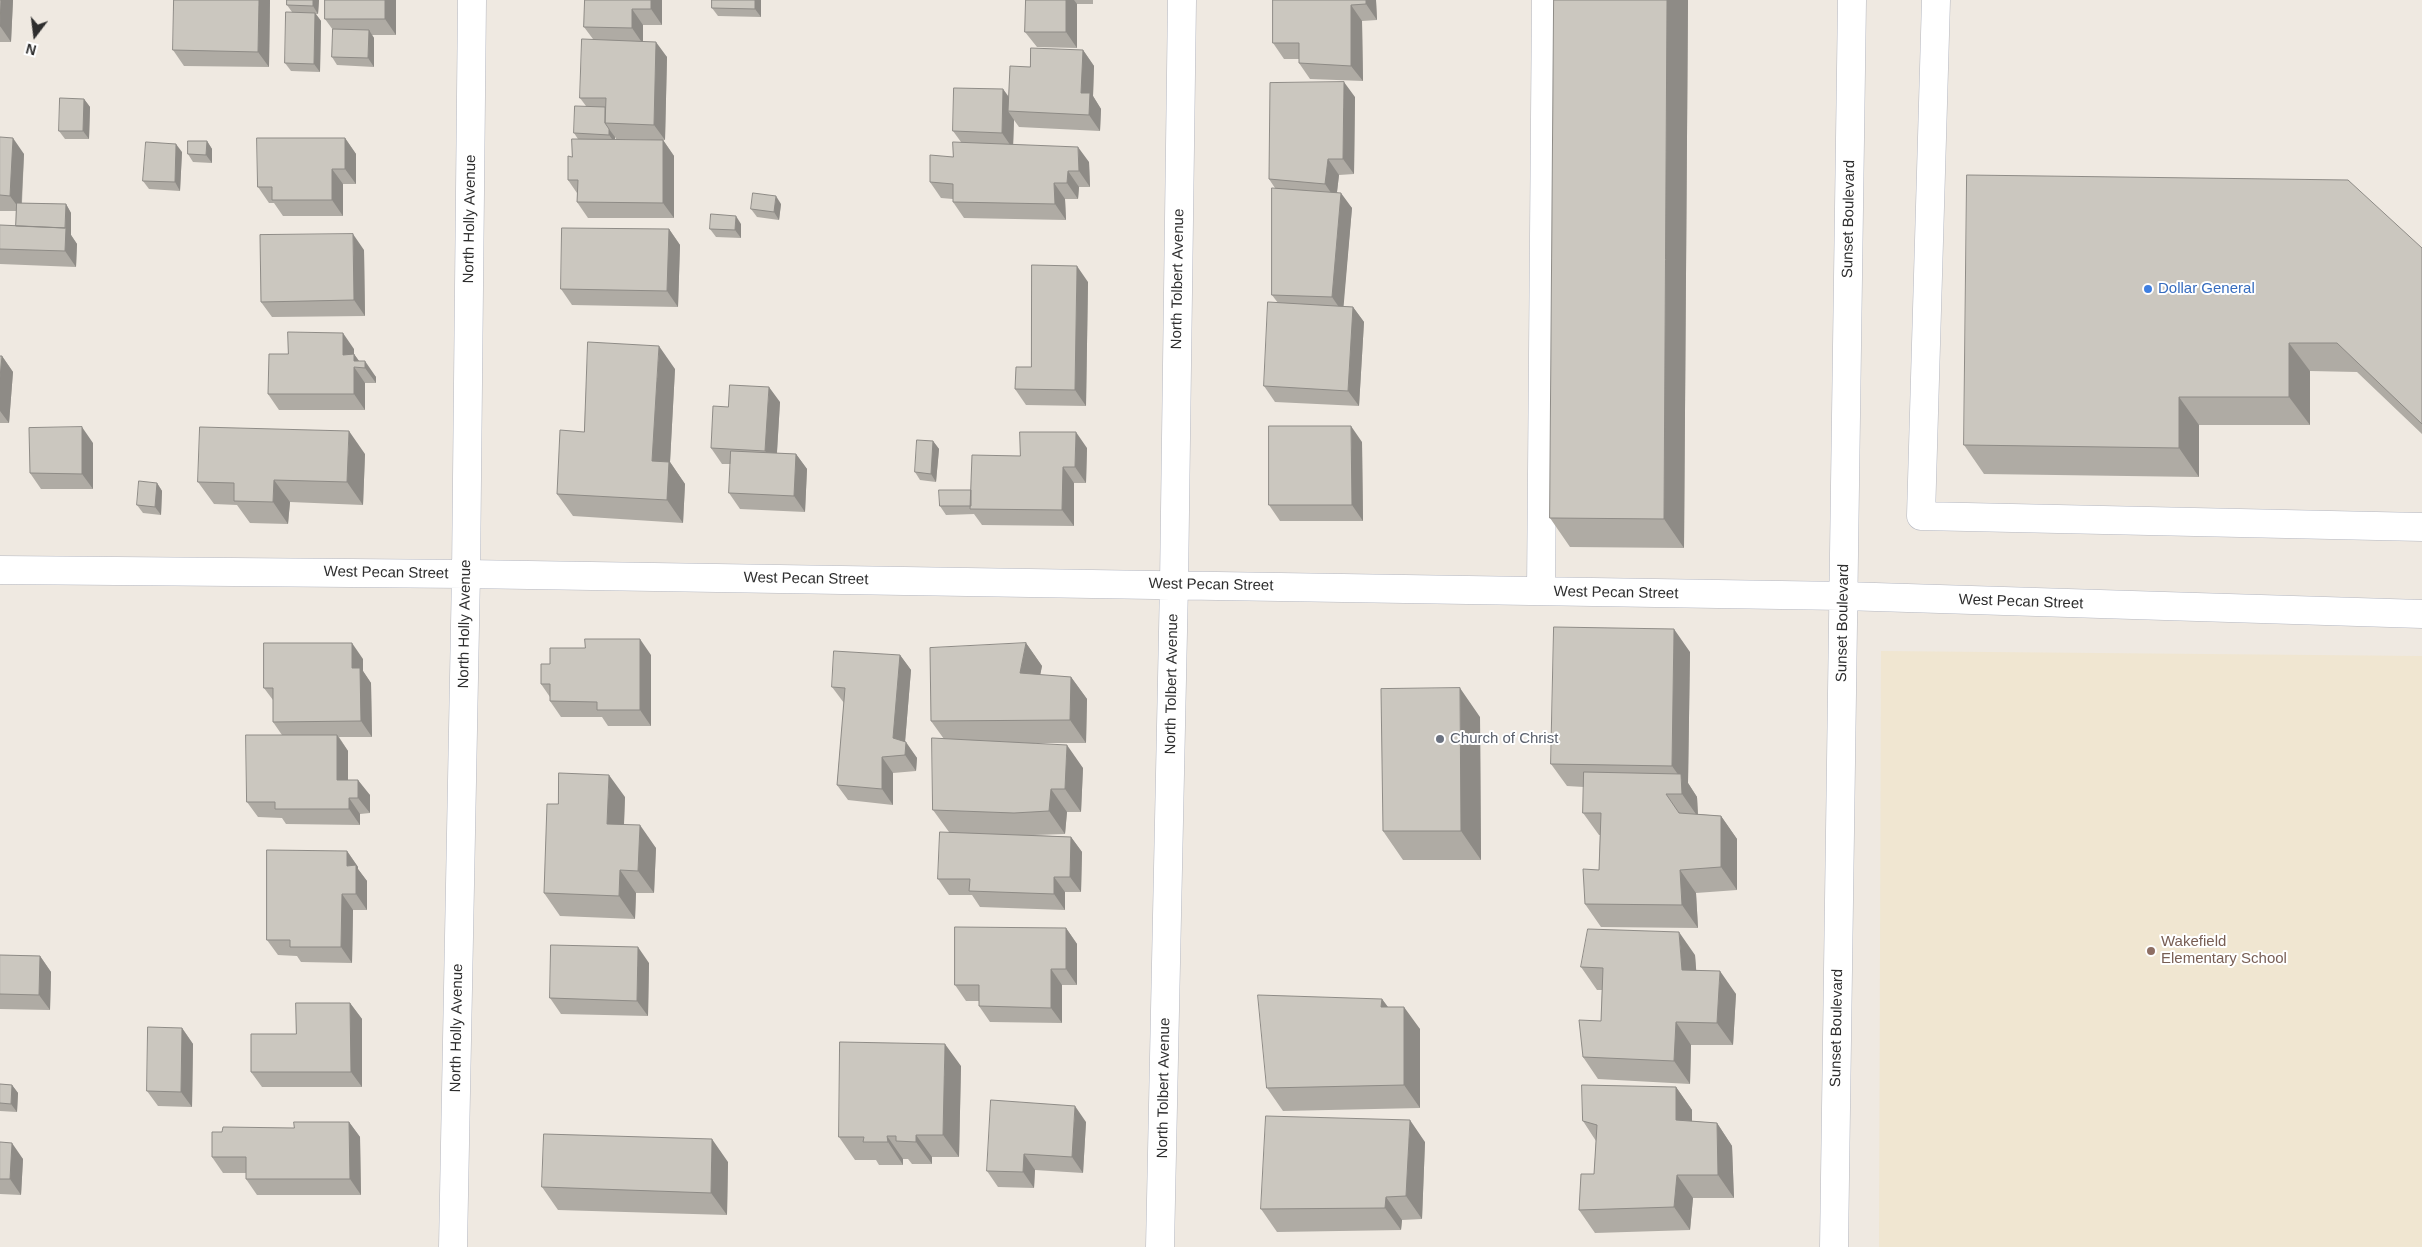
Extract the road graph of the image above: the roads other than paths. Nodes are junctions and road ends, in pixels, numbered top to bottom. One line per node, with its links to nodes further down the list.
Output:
1 (472, 0): 8 (street, North Holly Avenue)
2 (1182, 0): 9 (street, North Tolbert Avenue)
3 (1546, 0): 10 (street)
4 (1852, 0): 11 (street, Sunset Boulevard)
5 (1936, 0): 6 (street)
6 (2422, 528)
7 (0, 570): 8 (street, West Pecan Street)
8 (466, 574): 9 (street, West Pecan Street); 13 (street, North Holly Avenue)
9 (1174, 584): 10 (street, West Pecan Street); 14 (street, North Tolbert Avenue)
10 (1541, 591): 11 (street, West Pecan Street)
11 (1843, 596): 12 (street, West Pecan Street); 15 (street, Sunset Boulevard)
12 (2422, 614)
13 (453, 1247)
14 (1160, 1247)
15 (1834, 1247)

